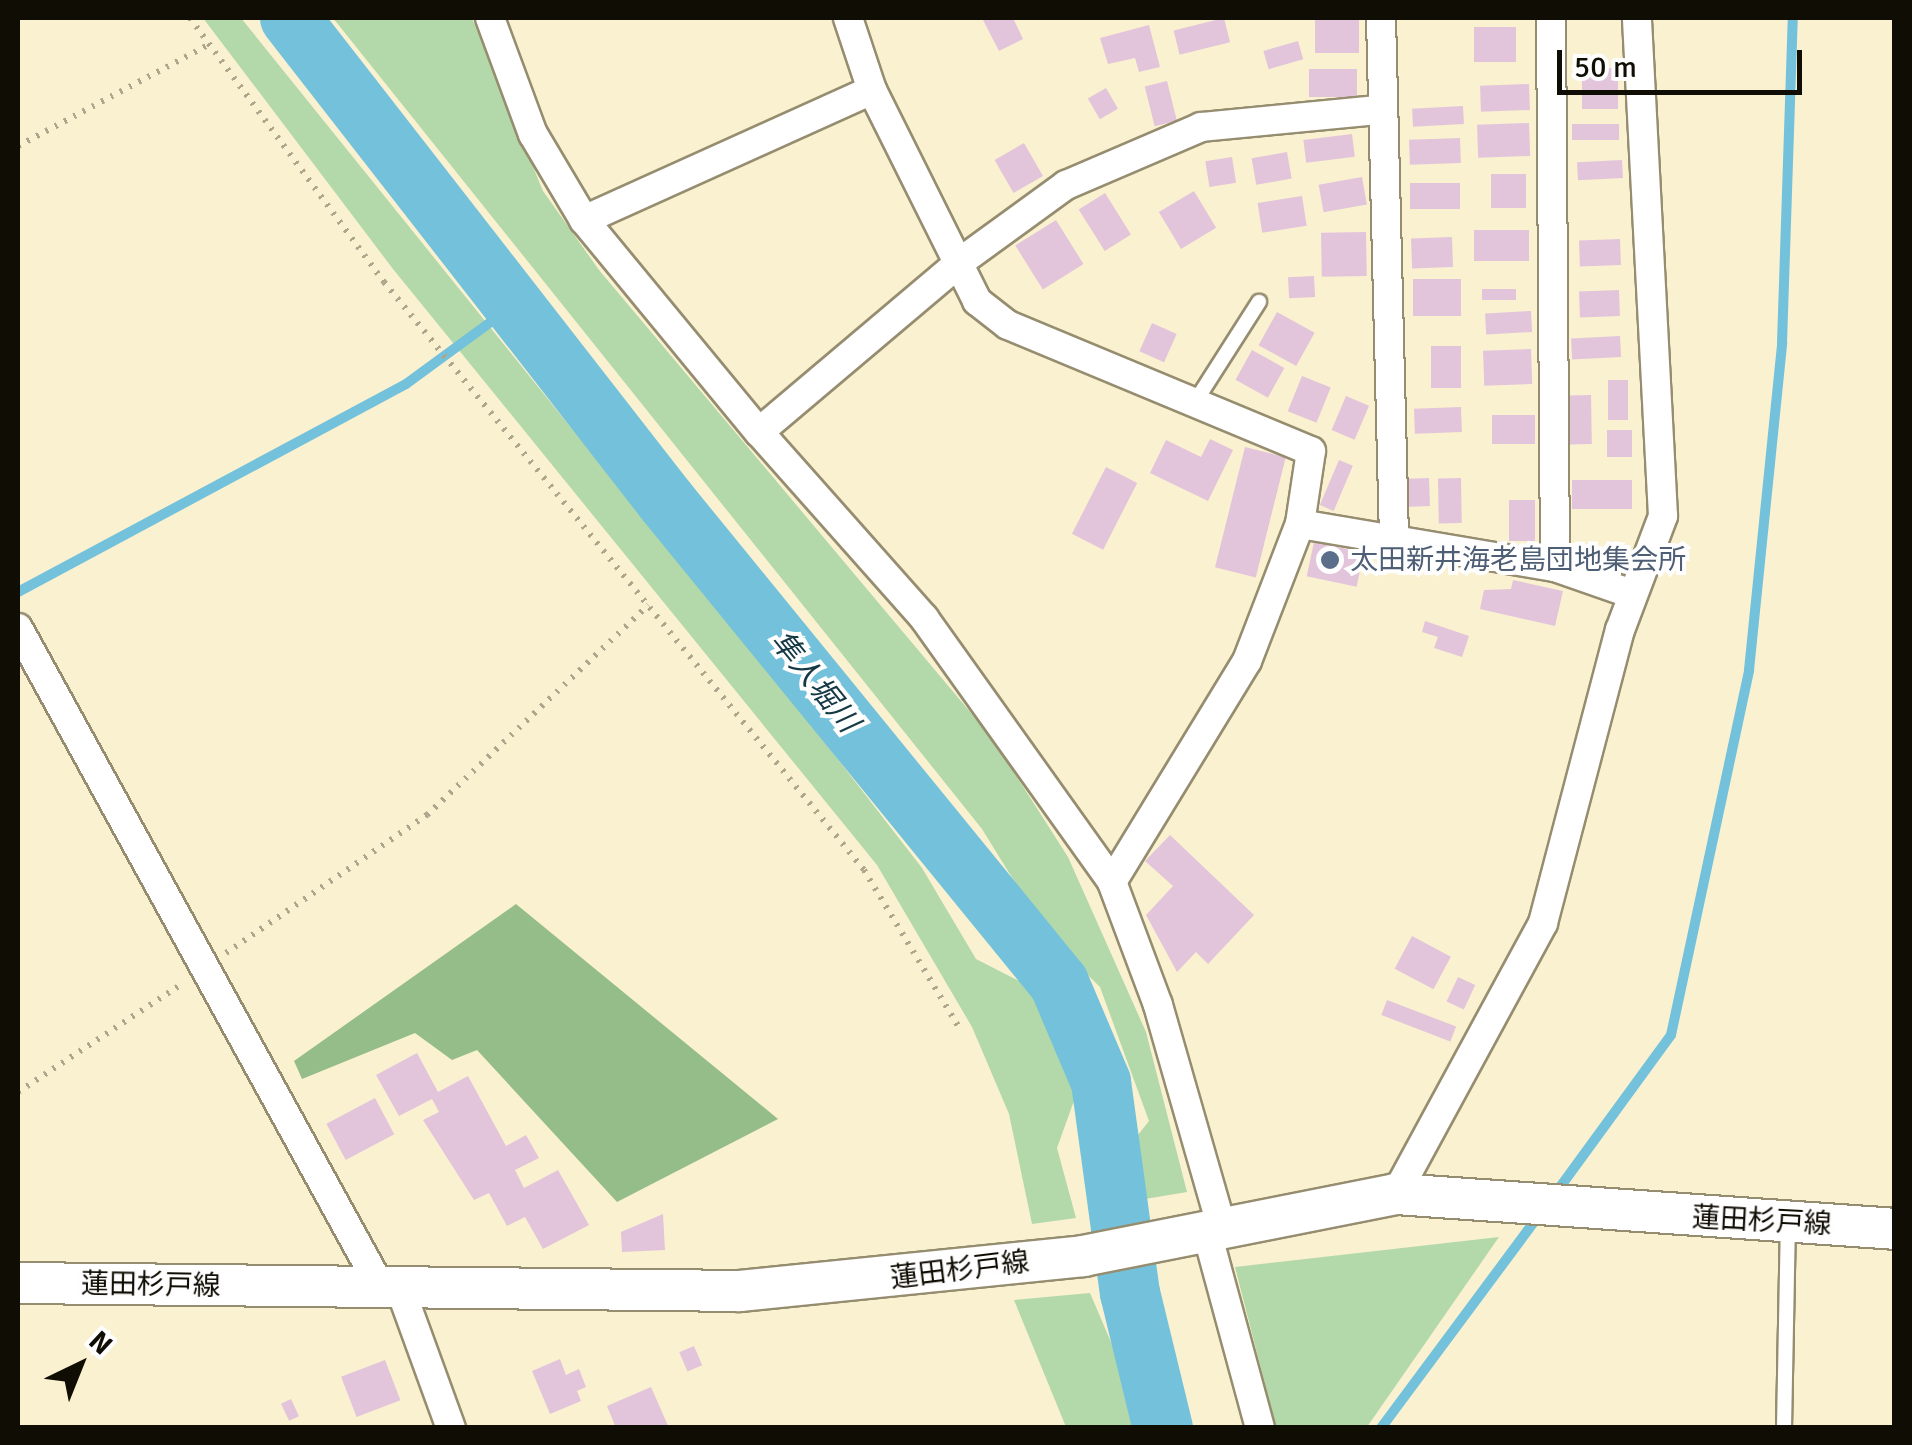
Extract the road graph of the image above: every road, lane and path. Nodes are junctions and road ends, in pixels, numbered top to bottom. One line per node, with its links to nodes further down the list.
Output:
1 (190, 18): 7 (path)
2 (490, 18): 11 (street)
3 (848, 18): 8 (street)
4 (1380, 18): 9 (street)
5 (1551, 18): 18 (street)
6 (1637, 18): 19 (street)
7 (208, 44): 10 (path); 20 (path)
8 (872, 90): 11 (street); 12 (street)
9 (1379, 110): 12 (street); 17 (street)
10 (18, 146)
11 (584, 220): 15 (street)
12 (960, 262): 14 (street); 15 (street)
13 (1259, 302): 14 (lane)
14 (1195, 402): 16 (street)
15 (759, 432): 22 (street)
16 (1300, 524): 17 (street); 22 (street)
17 (1394, 540): 18 (street)
18 (1554, 568): 19 (street)
19 (1632, 594): 26 (street)
20 (648, 605): 23 (path); 24 (path)
21 (18, 628): 23 (street)
22 (1112, 882): 28 (street)
23 (204, 968): 25 (path); 31 (street)
24 (958, 1026)
25 (18, 1092)
26 (1396, 1194): 27 (main road, 蓮田杉戸線); 28 (main road, 蓮田杉戸線)
27 (1788, 1223): 29 (main road, 蓮田杉戸線); 34 (lane)
28 (1213, 1227): 31 (main road, 蓮田杉戸線); 33 (street)
29 (1894, 1229)
30 (18, 1283): 31 (main road, 蓮田杉戸線)
31 (391, 1288): 32 (street)
32 (451, 1428)
33 (1260, 1428)
34 (1784, 1428)

